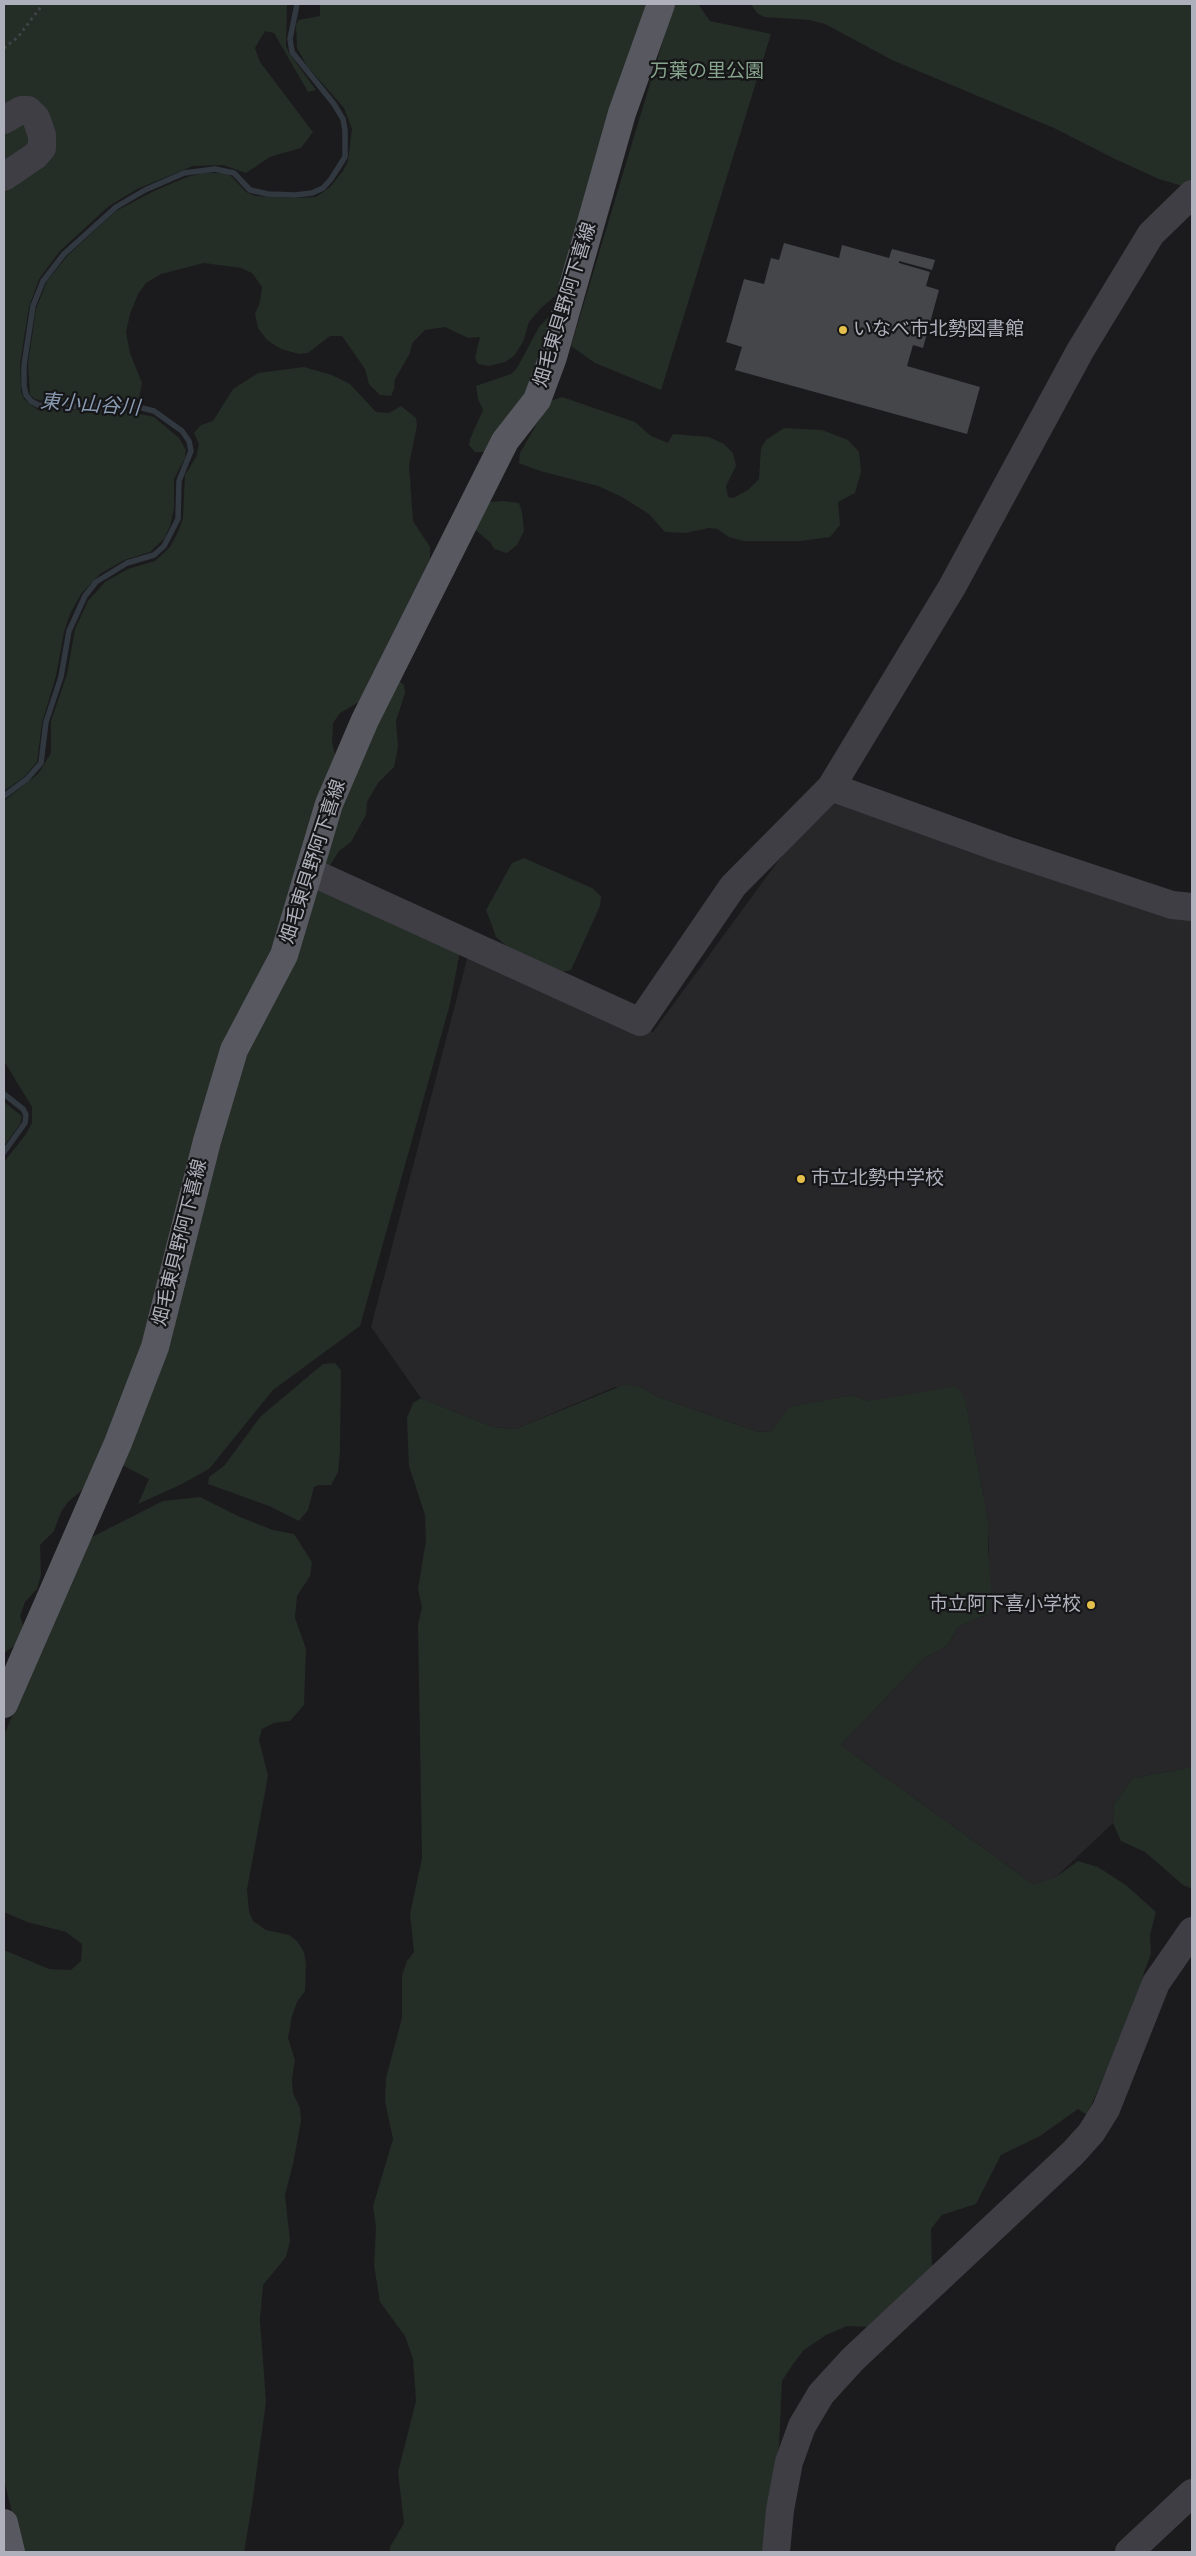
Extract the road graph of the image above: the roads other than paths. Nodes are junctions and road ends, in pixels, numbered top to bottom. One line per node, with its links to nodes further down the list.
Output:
1 (661, 4): 6 (main road, 畑毛東貝野阿下喜線)
2 (4, 120): 3 (street)
3 (4, 177)
4 (1192, 194): 5 (street)
5 (831, 787): 6 (street); 7 (street)
6 (309, 871): 8 (main road, 畑毛東貝野阿下喜線)
7 (1192, 907)
8 (4, 1704)
9 (1192, 1930): 13 (street)
10 (1192, 2493): 14 (street)
11 (4, 2522): 12 (main road)
12 (11, 2552)
13 (776, 2552)
14 (1129, 2552)

